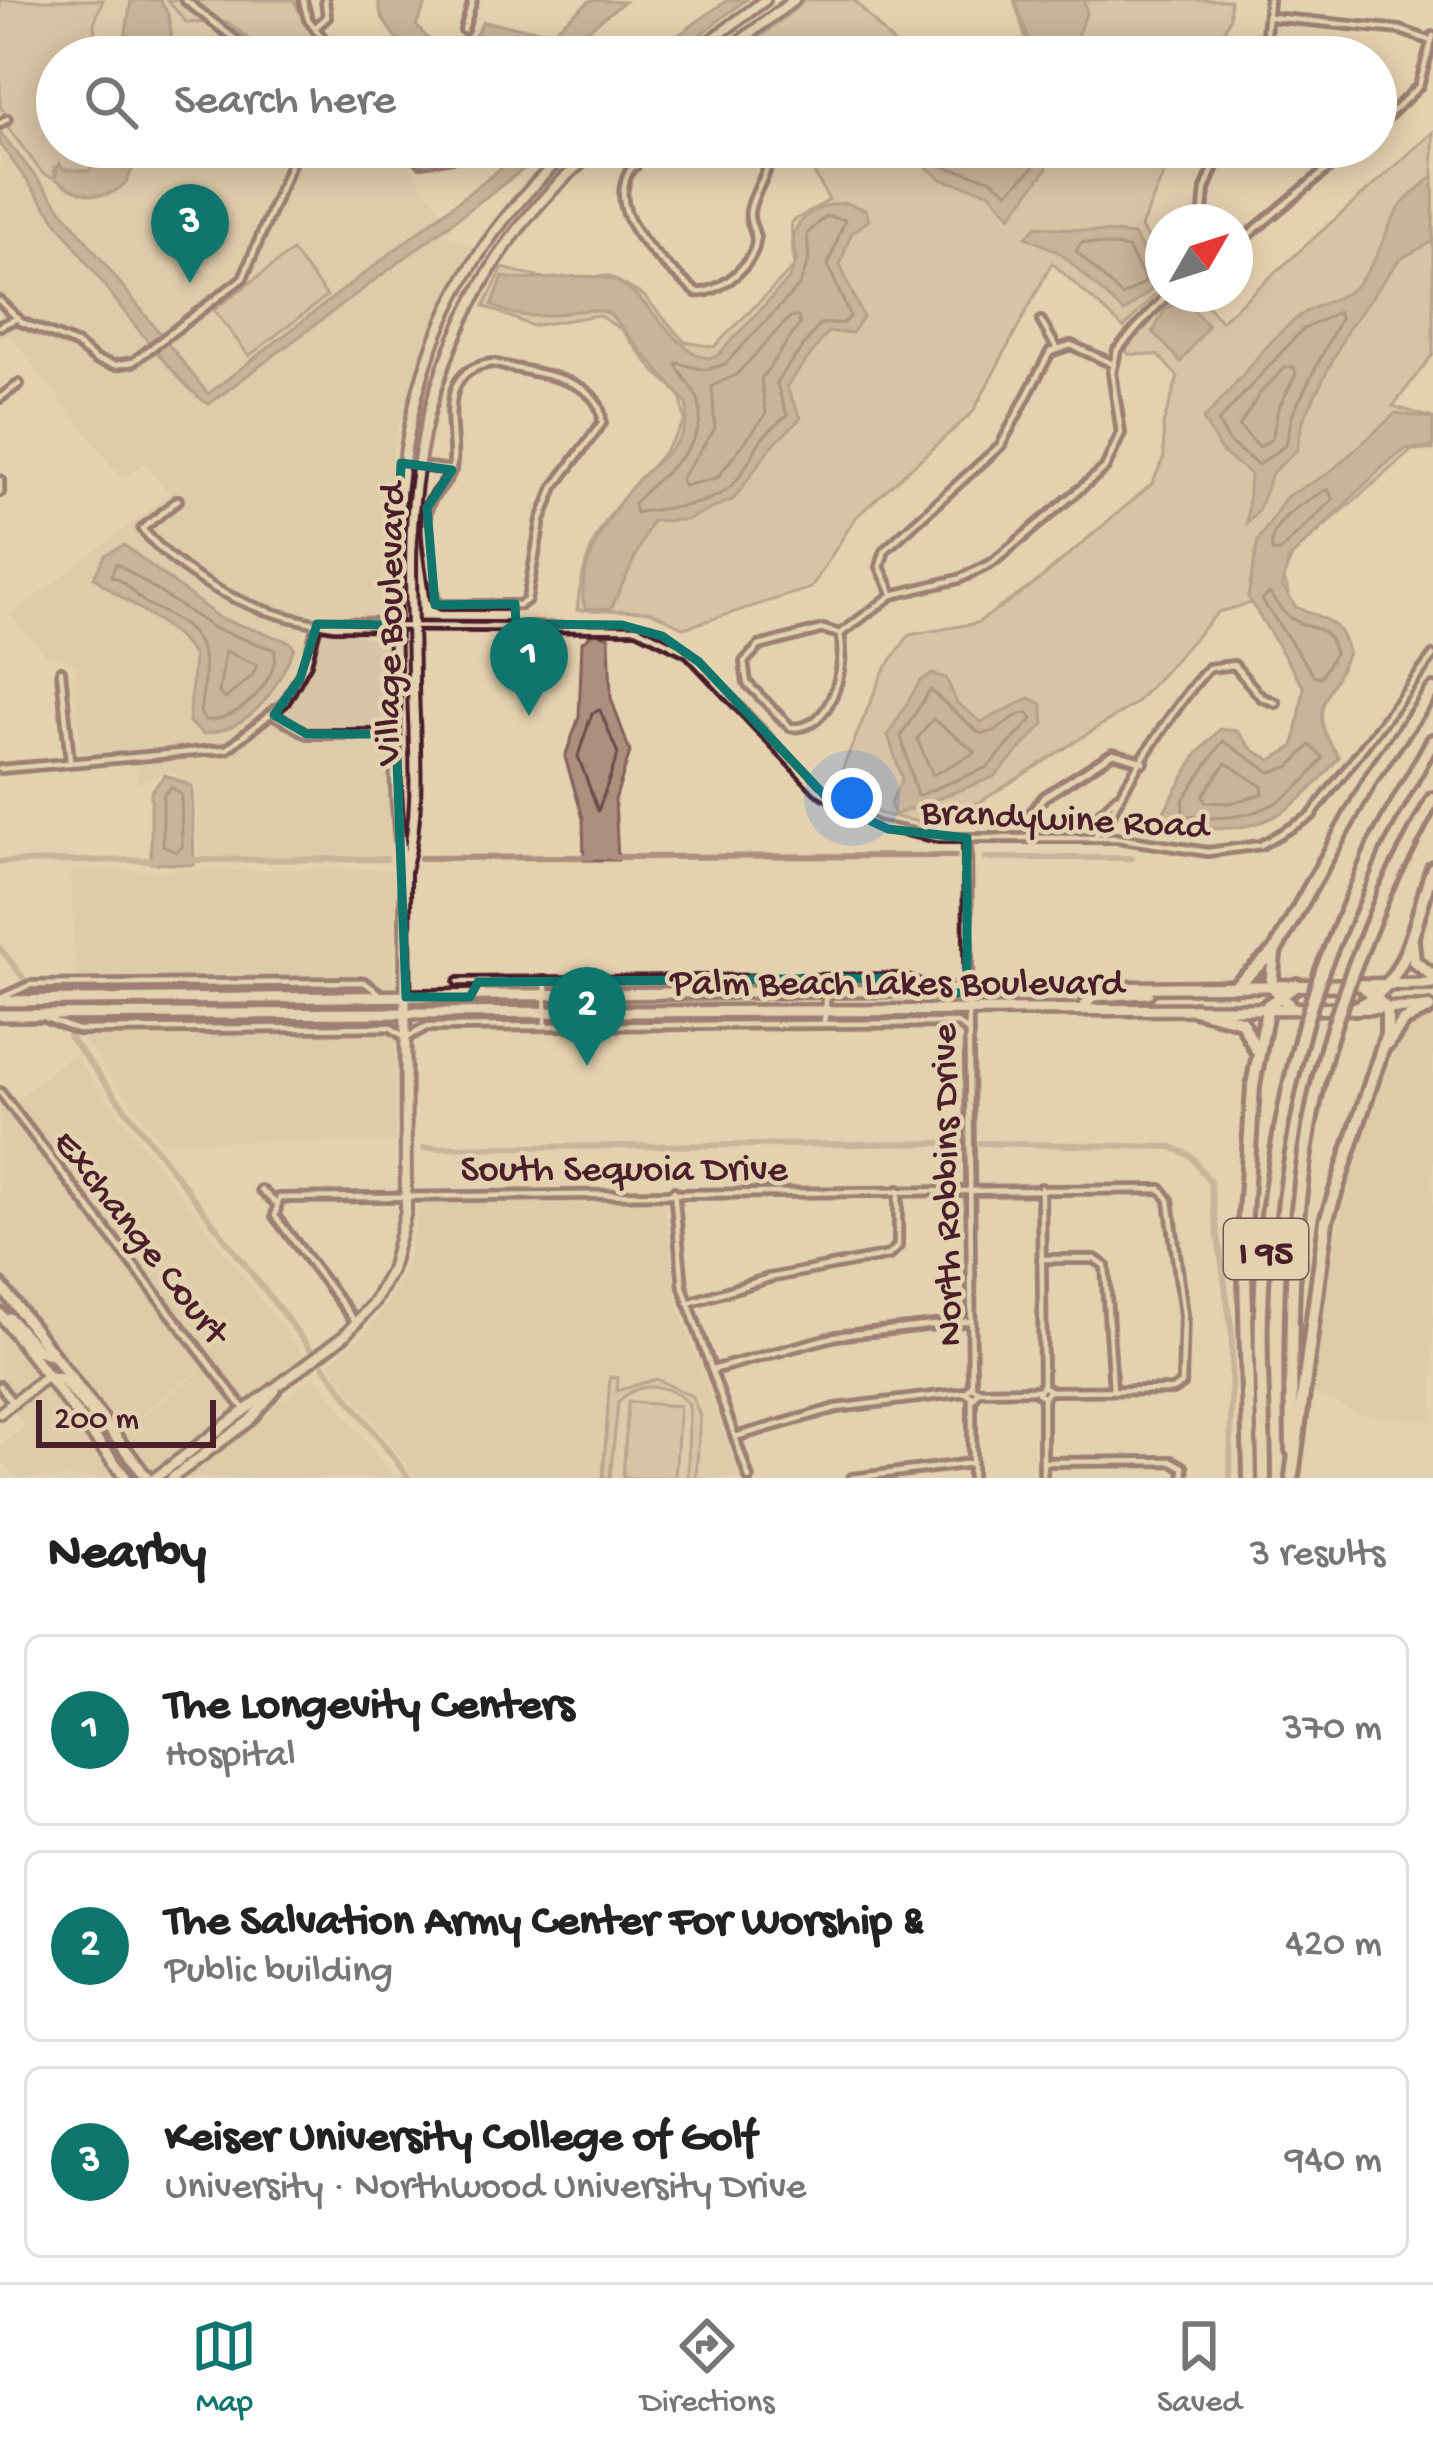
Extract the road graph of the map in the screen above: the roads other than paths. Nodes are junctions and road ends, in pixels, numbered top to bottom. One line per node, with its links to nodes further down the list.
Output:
1 (185, 0): 11 (street)
2 (303, 0): 9 (street)
3 (326, 0): 9 (street)
4 (472, 0): 10 (street)
5 (765, 0): 13 (street)
6 (794, 0): 14 (street)
7 (1269, 0): 8 (street)
8 (1270, 17): 15 (street); 16 (street)
9 (315, 28): 12 (street)
10 (464, 30)
11 (231, 36)
12 (321, 36)
13 (717, 36)
14 (747, 36)
15 (1267, 36)
16 (1432, 39): 17 (street)
17 (1397, 109)
18 (289, 168): 29 (street)
19 (553, 168): 36 (street, Village Boulevard)
20 (579, 168): 37 (street, Village Boulevard)
21 (634, 168): 22 (street)
22 (769, 168)
23 (1214, 168): 25 (street)
24 (1329, 168): 26 (street)
25 (1204, 204)
26 (1253, 231)
27 (0, 302): 29 (street)
28 (1150, 312): 33 (street)
29 (16, 319): 31 (street)
30 (1041, 321): 32 (street)
31 (0, 326)
32 (1055, 347): 33 (street); 42 (street)
33 (1113, 364): 42 (street)
34 (19, 384): 35 (street)
35 (0, 398)
36 (401, 463): 37 (street); 45 (street, Village Boulevard)
37 (418, 466): 38 (street); 47 (street, Village Boulevard)
38 (452, 470): 43 (street); 43 (street)
39 (0, 480): 40 (street)
40 (0, 492)
41 (178, 500): 44 (street, Brandywine Road)
42 (892, 595): 48 (street)
43 (515, 604): 46 (street)
44 (317, 624): 45 (street, Brandywine Road); 53 (street)
45 (394, 624): 47 (street, Brandywine Road); 54 (street, Village Boulevard)
46 (516, 624): 47 (street, Brandywine Road); 64 (street, Brandywine Road)
47 (413, 625): 66 (street, Village Boulevard)
48 (840, 634): 48 (street)
49 (1433, 656): 63 (street, Brandywine Road)
50 (61, 671): 56 (street)
51 (1433, 690): 68 (highway)
52 (1276, 703): 57 (street)
53 (274, 715): 54 (street); 56 (street)
54 (396, 734): 66 (street, Village Boulevard)
55 (1433, 741): 164 (highway, I 95, bridge)
56 (70, 762): 58 (street)
57 (1144, 762): 59 (street); 61 (street)
58 (0, 769)
59 (1122, 795): 62 (street); 63 (street)
60 (1433, 799): 154 (highway, I 95, bridge)
61 (1030, 813)
62 (1096, 837): 63 (street, Brandywine Road); 64 (street, Brandywine Road)
63 (1104, 837)
64 (967, 838): 84 (street, North Robbins Drive)
65 (1433, 868): 67 (highway)
66 (405, 871): 91 (street, Village Boulevard)
67 (1413, 926): 71 (highway); 80 (highway)
68 (1275, 951): 78 (highway); 92 (highway)
69 (828, 979): 70 (street); 83 (street); 85 (street)
70 (687, 980): 72 (street); 86 (street)
71 (1433, 980): 80 (main road)
72 (546, 981): 74 (street); 87 (street)
73 (458, 982): 74 (street)
74 (477, 982): 88 (street)
75 (266, 983): 76 (street); 90 (street); 93 (street)
76 (78, 985): 94 (street); 95 (street)
77 (1297, 985): 79 (main road); 92 (highway)
78 (1234, 986): 81 (main road, Palm Beach Lakes Boulevard); 92 (main road, Palm Beach Lakes Boulevard)
79 (1362, 986): 80 (main road); 89 (highway)
80 (1390, 986): 89 (highway)
81 (1160, 988): 82 (main road, Palm Beach Lakes Boulevard); 101 (main road)
82 (1077, 990): 84 (main road, Palm Beach Lakes Boulevard); 100 (main road)
83 (935, 993): 84 (main road, Palm Beach Lakes Boulevard); 85 (main road, Palm Beach Lakes Boulevard)
84 (967, 993): 97 (street, North Robbins Drive)
85 (826, 994): 86 (main road, Palm Beach Lakes Boulevard); 98 (street)
86 (687, 995): 87 (main road, Palm Beach Lakes Boulevard)
87 (546, 996): 88 (main road, Palm Beach Lakes Boulevard); 107 (street)
88 (470, 997): 91 (main road, Palm Beach Lakes Boulevard)
89 (1378, 997): 102 (highway); 106 (highway)
90 (386, 998): 91 (main road, Palm Beach Lakes Boulevard); 93 (main road, Palm Beach Lakes Boulevard)
91 (406, 998): 108 (street, Village Boulevard)
92 (1276, 998): 102 (main road, Palm Beach Lakes Boulevard); 105 (main road, Palm Beach Lakes Boulevard); 121 (highway)
93 (265, 999): 96 (main road, Palm Beach Lakes Boulevard); 109 (street)
94 (0, 1000): 95 (main road, Palm Beach Lakes Boulevard)
95 (101, 1000): 96 (main road, Palm Beach Lakes Boulevard)
96 (126, 1000): 112 (street)
97 (968, 1007): 99 (main road, Palm Beach Lakes Boulevard); 100 (main road, Palm Beach Lakes Boulevard); 119 (street, North Robbins Drive)
98 (825, 1008): 99 (main road, Palm Beach Lakes Boulevard); 104 (main road, Palm Beach Lakes Boulevard); 114 (street)
99 (846, 1008): 114 (street)
100 (1046, 1008): 101 (main road, Palm Beach Lakes Boulevard)
101 (1083, 1008): 105 (main road, Palm Beach Lakes Boulevard)
102 (1355, 1008): 106 (main road, Palm Beach Lakes Boulevard)
103 (1431, 1008): 106 (main road, Palm Beach Lakes Boulevard); 122 (highway)
104 (686, 1009): 107 (main road, Palm Beach Lakes Boulevard); 115 (street)
105 (1194, 1009): 121 (highway)
106 (1387, 1009): 122 (highway)
107 (546, 1010): 108 (main road, Palm Beach Lakes Boulevard); 116 (street)
108 (406, 1011): 110 (main road, Palm Beach Lakes Boulevard); 120 (street, Village Boulevard)
109 (264, 1012): 110 (main road, Palm Beach Lakes Boulevard); 112 (main road, Palm Beach Lakes Boulevard)
110 (357, 1012): 117 (street)
111 (41, 1014): 112 (main road, Palm Beach Lakes Boulevard); 113 (main road, Palm Beach Lakes Boulevard); 118 (street)
112 (125, 1014): 118 (street)
113 (0, 1015)
114 (824, 1024): 115 (street); 119 (street)
115 (686, 1025): 116 (street)
116 (545, 1026): 120 (street)
117 (335, 1027): 118 (street); 120 (street)
118 (125, 1028)
119 (968, 1031): 125 (street, North Robbins Drive)
120 (406, 1038): 129 (street, Village Boulevard)
121 (1257, 1052): 163 (highway)
122 (1383, 1052): 154 (highway)
123 (0, 1092): 146 (street, Exchange Court)
124 (1040, 1188): 125 (street, South Sequoia Drive); 131 (street); 142 (street, South Sequoia Drive)
125 (970, 1189): 127 (street, South Sequoia Drive); 135 (street, North Robbins Drive)
126 (261, 1190): 130 (street)
127 (898, 1190): 128 (street, South Sequoia Drive); 133 (street)
128 (674, 1191): 129 (street, South Sequoia Drive); 133 (street)
129 (406, 1194): 130 (street, South Sequoia Drive); 136 (street, Village Boulevard)
130 (278, 1200): 136 (street)
131 (1041, 1259): 142 (street); 143 (street)
132 (0, 1286): 137 (main road)
133 (688, 1303): 138 (street)
134 (0, 1312): 137 (main road); 139 (main road)
135 (970, 1321): 138 (street); 144 (street, North Robbins Drive)
136 (357, 1324): 141 (street)
137 (54, 1357): 148 (main road)
138 (711, 1370): 150 (street)
139 (47, 1376): 145 (street); 148 (main road); 155 (main road)
140 (0, 1386): 145 (street)
141 (276, 1390): 146 (street); 151 (street)
142 (1113, 1390): 143 (street)
143 (1043, 1391): 144 (street); 152 (street)
144 (972, 1392): 150 (street); 153 (street, North Robbins Drive)
145 (13, 1403): 147 (street)
146 (244, 1410): 149 (street)
147 (0, 1413)
148 (112, 1432): 156 (main road)
149 (215, 1432): 151 (street); 156 (street)
150 (735, 1437): 158 (street)
151 (211, 1450): 157 (street)
152 (1043, 1462): 161 (street); 162 (street)
153 (972, 1463): 159 (street); 160 (street, North Robbins Drive)
154 (1292, 1477)
155 (126, 1478)
156 (151, 1478)
157 (172, 1478)
158 (749, 1478)
159 (852, 1478)
160 (972, 1478)
161 (1043, 1478)
162 (1184, 1478)
163 (1250, 1478)
164 (1264, 1478)

